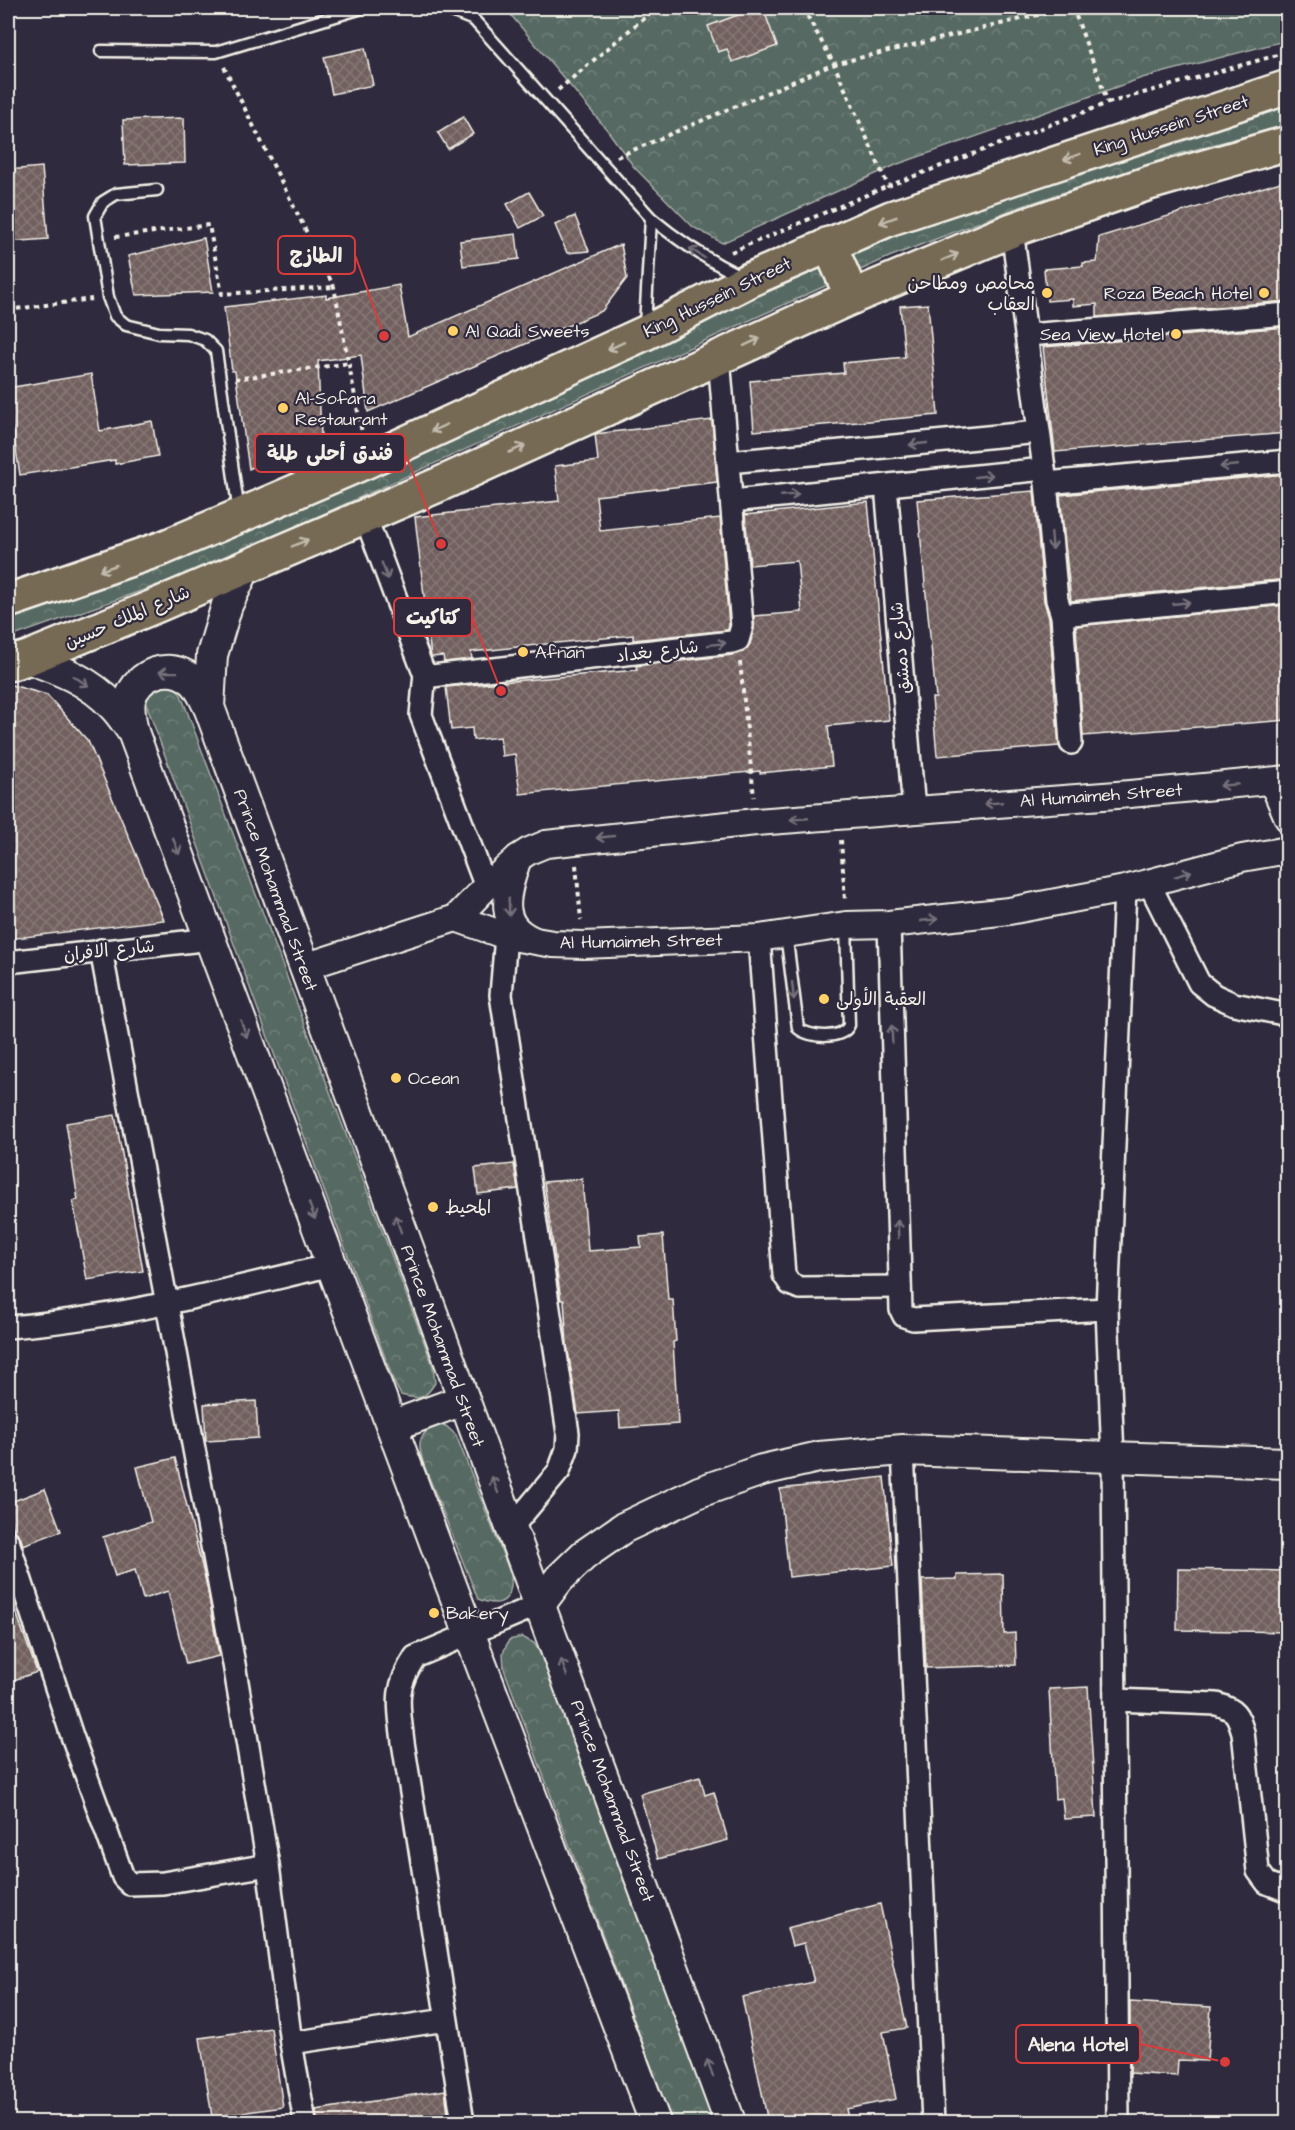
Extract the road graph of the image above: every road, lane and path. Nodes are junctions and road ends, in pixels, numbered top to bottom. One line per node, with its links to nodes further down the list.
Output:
1 (362, 8): 8 (lane)
2 (444, 8): 12 (lane)
3 (656, 8): 12 (path)
4 (803, 8): 10 (path)
5 (1067, 8): 10 (path)
6 (1073, 8): 13 (path)
7 (101, 51): 8 (lane)
8 (216, 52): 24 (path)
9 (1287, 52): 13 (path)
10 (834, 64): 15 (path); 16 (path)
11 (1287, 87): 21 (highway, King Hussein Street, one-way to 21)
12 (547, 99): 15 (lane)
13 (1108, 103): 16 (path)
14 (1287, 143): 19 (highway)
15 (603, 163): 18 (lane)
16 (888, 186): 22 (path)
17 (157, 190): 20 (lane)
18 (651, 218): 22 (lane, one-way to 18); 29 (lane)
19 (1012, 230): 26 (highway, one-way to 19); 30 (street)
20 (99, 239): 24 (path); 25 (lane)
21 (829, 244): 23 (highway, King Hussein Street); 26 (highway)
22 (710, 261): 23 (lane)
23 (749, 280): 29 (highway, King Hussein Street)
24 (334, 287): 32 (path)
25 (108, 297): 27 (path); 33 (lane)
26 (852, 297): 31 (highway, one-way to 26)
27 (8, 310)
28 (1287, 314): 30 (street)
29 (645, 333): 35 (highway, King Hussein Street, one-way to 35)
30 (1026, 335): 34 (street)
31 (719, 358): 37 (street); 42 (highway, one-way to 31)
32 (350, 363): 33 (path); 35 (path)
33 (221, 381): 41 (lane)
34 (1039, 432): 37 (street, one-way to 37); 38 (street)
35 (369, 460): 41 (highway, King Hussein Street)
36 (1287, 461): 38 (street, one-way to 38)
37 (728, 462): 40 (street)
38 (1045, 476): 39 (street, one-way to 38); 46 (street, one-way to 46)
39 (886, 486): 40 (street, one-way to 39); 54 (street, شارع دمشق)
40 (732, 501): 47 (street)
41 (240, 516): 45 (highway, King Hussein Street, one-way to 45)
42 (364, 516): 43 (highway, one-way to 42); 49 (street, one-way to 49)
43 (246, 566): 48 (highway, شارع الملك حسين); 50 (main road, Prince Mohammad Street)
44 (1287, 592): 46 (street, one-way to 44)
45 (8, 601)
46 (1062, 615): 52 (street)
47 (738, 640): 49 (street, شارع بغداد, one-way to 47); 57 (path)
48 (18, 661): 51 (main road, one-way to 51)
49 (425, 673): 62 (street)
50 (209, 707): 51 (main road, one-way to 51); 74 (main road, Prince Mohammad Street)
51 (133, 732): 69 (main road, one-way to 69)
52 (1071, 743)
53 (1278, 780): 54 (street, Al Humaimeh Street, one-way to 54); 56 (street)
54 (914, 810): 55 (street, Al Humaimeh Street)
55 (839, 815): 57 (street, Al Humaimeh Street, one-way to 57); 65 (path)
56 (1287, 818)
57 (756, 822): 58 (street, Al Humaimeh Street, one-way to 58)
58 (573, 841): 60 (street, Al Humaimeh Street); 71 (path)
59 (1287, 850): 61 (street, Al Humaimeh Street, one-way to 59)
60 (518, 858): 62 (street, Al Humaimeh Street); 70 (street, one-way to 70)
61 (1137, 886): 64 (street, Al Humaimeh Street, one-way to 61); 75 (street); 79 (street)
62 (486, 887): 63 (street, Al Humaimeh Street)
63 (456, 918): 67 (street, Al Humaimeh Street); 74 (street)
64 (889, 924): 65 (street, Al Humaimeh Street); 77 (street, one-way to 64)
65 (846, 925): 66 (street, Al Humaimeh Street); 66 (lane, one-way to 65)
66 (786, 933): 68 (street, Al Humaimeh Street)
67 (506, 936): 70 (street, Al Humaimeh Street); 86 (street)
68 (759, 938): 71 (street, Al Humaimeh Street); 77 (street)
69 (211, 939): 72 (street, شارع الافران); 76 (main road, one-way to 76)
70 (538, 942): 71 (street, Al Humaimeh Street)
71 (584, 945)
72 (101, 950): 73 (street, شارع الافران); 78 (street)
73 (8, 962)
74 (304, 967): 81 (main road, Prince Mohammad Street, one-way to 74)
75 (1287, 1015)
76 (332, 1265): 78 (street); 82 (main road)
77 (900, 1287): 79 (street)
78 (166, 1303): 80 (street); 91 (street)
79 (1107, 1309): 84 (street)
80 (8, 1327)
81 (463, 1400): 82 (main road); 86 (main road, Prince Mohammad Street, one-way to 81)
82 (392, 1426): 89 (main road)
83 (903, 1450): 84 (main road); 88 (main road); 99 (street)
84 (1113, 1458): 85 (main road); 90 (street)
85 (1287, 1463)
86 (512, 1527): 88 (main road, Prince Mohammad Street)
87 (8, 1541): 91 (street)
88 (540, 1604): 89 (street); 98 (main road, Prince Mohammad Street, one-way to 88)
89 (471, 1632): 93 (street); 97 (main road)
90 (1115, 1700): 92 (street); 100 (street)
91 (268, 1865): 94 (street)
92 (1287, 1891)
93 (446, 2020): 94 (street); 96 (street)
94 (291, 2043): 95 (street)
95 (305, 2122)
96 (463, 2122)
97 (655, 2122)
98 (730, 2122)
99 (933, 2122)
100 (1118, 2122)

